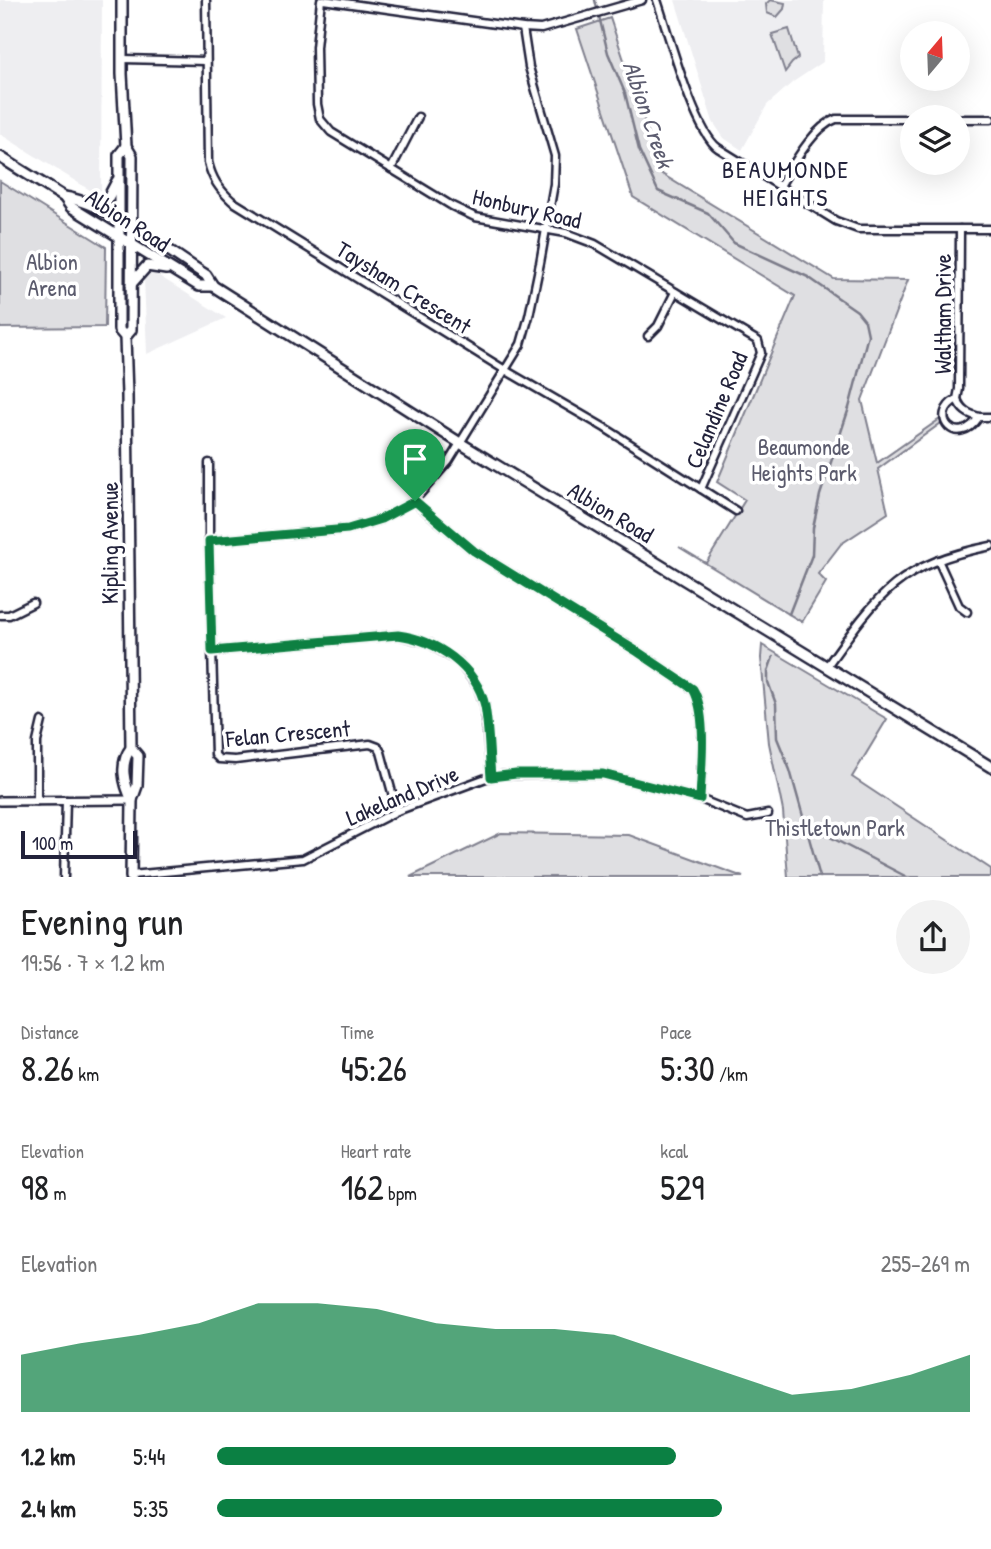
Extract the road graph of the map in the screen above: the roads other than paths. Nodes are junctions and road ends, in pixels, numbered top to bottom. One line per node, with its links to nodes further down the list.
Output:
1 (122, 0): 7 (main road, Kipling Avenue)
2 (206, 0): 8 (street, Taysham Crescent)
3 (322, 0): 6 (street); 15 (street, Honbury Road)
4 (642, 0): 6 (street)
5 (657, 0): 17 (street)
6 (523, 28): 24 (street)
7 (123, 59): 8 (street); 13 (main road, Kipling Avenue)
8 (205, 61): 34 (street, Taysham Crescent)
9 (418, 117): 15 (street)
10 (900, 119): 17 (street)
11 (970, 119): 12 (street)
12 (991, 120)
13 (126, 146): 16 (main road, Kipling Avenue); 21 (main road, Kipling Avenue)
14 (0, 157): 18 (main road, Albion Road)
15 (391, 169): 24 (street, Honbury Road)
16 (120, 177): 19 (main road); 20 (main road, Kipling Avenue)
17 (780, 186): 22 (street)
18 (64, 197): 19 (main road, Albion Road); 25 (main road, Albion Road)
19 (79, 200): 20 (main road, Albion Road)
20 (119, 221): 21 (main road, Albion Road); 25 (main road, Kipling Avenue)
21 (131, 228): 26 (main road, Kipling Avenue); 29 (main road, Albion Road)
22 (960, 229): 23 (street); 35 (street, Waltham Drive)
23 (991, 229)
24 (546, 231): 30 (street, Honbury Road); 34 (street)
25 (119, 237): 26 (main road, Albion Road); 32 (main road, Kipling Avenue)
26 (131, 245): 27 (main road, Albion Road); 28 (main road, Kipling Avenue)
27 (171, 270): 28 (main road); 29 (main road, Albion Road)
28 (131, 284): 32 (main road, Kipling Avenue)
29 (213, 286): 38 (main road, Albion Road)
30 (675, 292): 31 (street); 33 (street, Honbury Road)
31 (648, 336)
32 (125, 337): 57 (main road, Kipling Avenue)
33 (759, 344): 40 (street, Celandine Road)
34 (505, 370): 38 (street); 40 (street, Taysham Crescent)
35 (957, 399): 36 (street, Waltham Drive); 36 (street, Waltham Drive)
36 (979, 417): 37 (street, Waltham Drive)
37 (991, 417)
38 (460, 443): 41 (street); 50 (main road, Albion Road)
39 (209, 463): 43 (street, Felan Crescent)
40 (701, 489): 42 (street, Taysham Crescent)
41 (415, 501): 43 (street); 54 (street)
42 (736, 512)
43 (209, 541): 49 (street, Felan Crescent)
44 (991, 546): 45 (street)
45 (938, 559): 47 (street); 50 (street)
46 (33, 603): 48 (street)
47 (967, 612)
48 (0, 615)
49 (212, 651): 53 (street); 59 (street, Felan Crescent)
50 (827, 666): 52 (main road, Albion Road)
51 (42, 721): 55 (street)
52 (991, 767)
53 (491, 777): 54 (street, Lakeland Drive); 59 (street, Lakeland Drive)
54 (700, 799): 60 (street, Lakeland Drive)
55 (37, 800): 56 (street); 58 (street)
56 (66, 800): 57 (street); 62 (street)
57 (132, 800): 61 (main road, Kipling Avenue)
58 (0, 801)
59 (397, 811): 61 (street, Lakeland Drive)
60 (768, 814)
61 (131, 876)
62 (64, 877)

